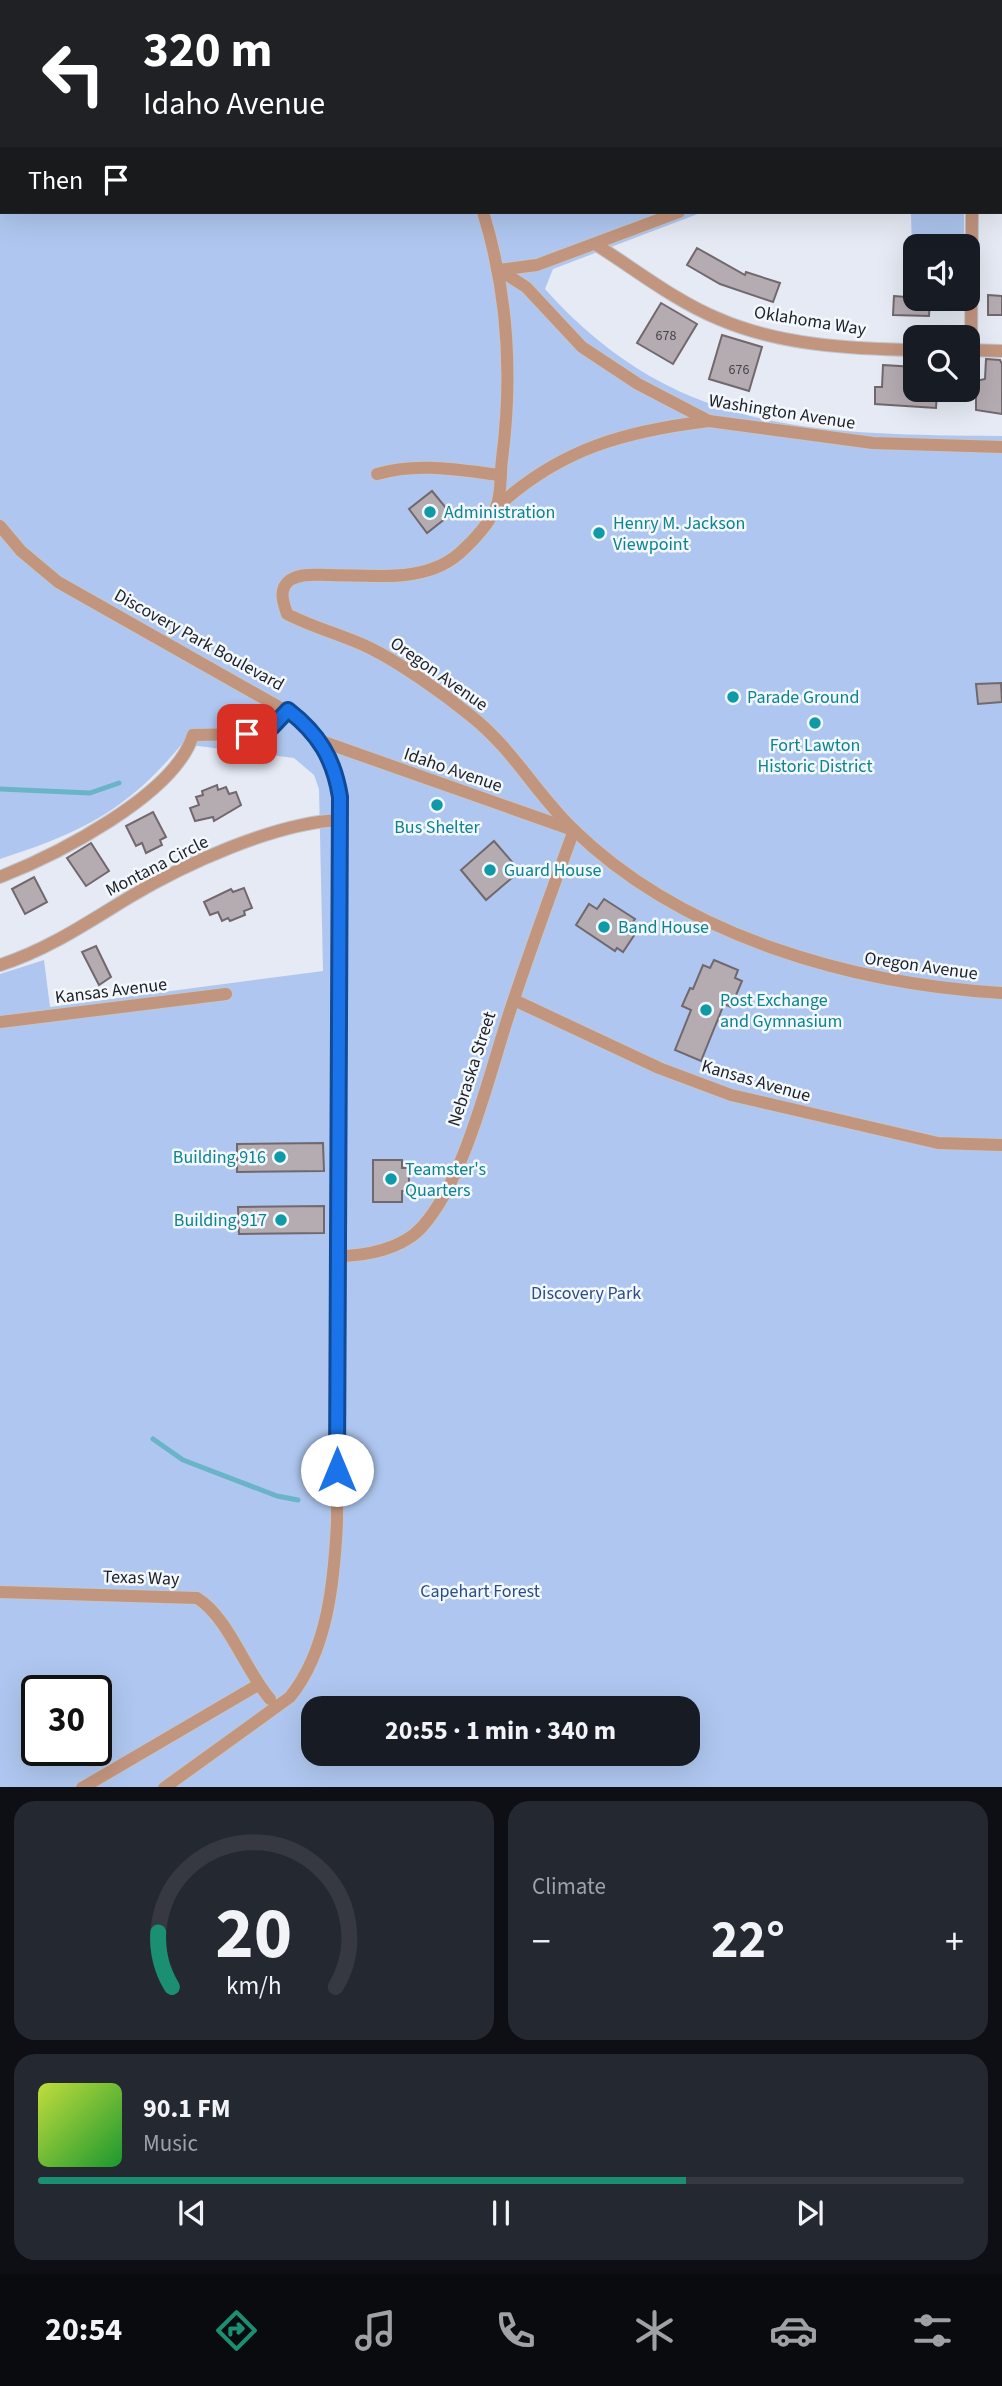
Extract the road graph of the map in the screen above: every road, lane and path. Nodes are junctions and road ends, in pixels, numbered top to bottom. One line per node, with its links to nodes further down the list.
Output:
1 (484, 214): 5 (street)
2 (674, 214): 4 (street)
3 (972, 214): 6 (street)
4 (595, 244): 5 (street); 7 (street, Oklahoma Way)
5 (499, 270): 10 (street, Washington Avenue); 13 (street)
6 (970, 325)
7 (903, 349)
8 (980, 350): 9 (street)
9 (1002, 351)
10 (709, 421): 11 (street, Washington Avenue); 14 (street)
11 (1002, 447)
12 (377, 474): 13 (street)
13 (500, 475): 14 (street)
14 (497, 507): 19 (street, Oregon Avenue)
15 (0, 526): 16 (street, Discovery Park Boulevard)
16 (288, 710): 17 (street, Discovery Park Boulevard); 20 (street)
17 (321, 741): 18 (street, Discovery Park Boulevard); 19 (street, Idaho Avenue)
18 (339, 820): 21 (street, Montana Circle); 27 (street, Discovery Park Boulevard)
19 (574, 830): 22 (street, Oregon Avenue); 24 (street, Nebraska Street)
20 (0, 877)
21 (0, 965)
22 (1002, 993)
23 (226, 994): 25 (street, Kansas Avenue)
24 (514, 1000): 26 (street, Kansas Avenue); 27 (street, Nebraska Street)
25 (0, 1022)
26 (1002, 1145)
27 (338, 1255): 32 (street, Discovery Park Boulevard)
28 (0, 1592): 29 (street, Texas Way)
29 (258, 1685): 30 (street, Texas Way); 31 (street)
30 (270, 1699)
31 (82, 1787)
32 (164, 1787)

